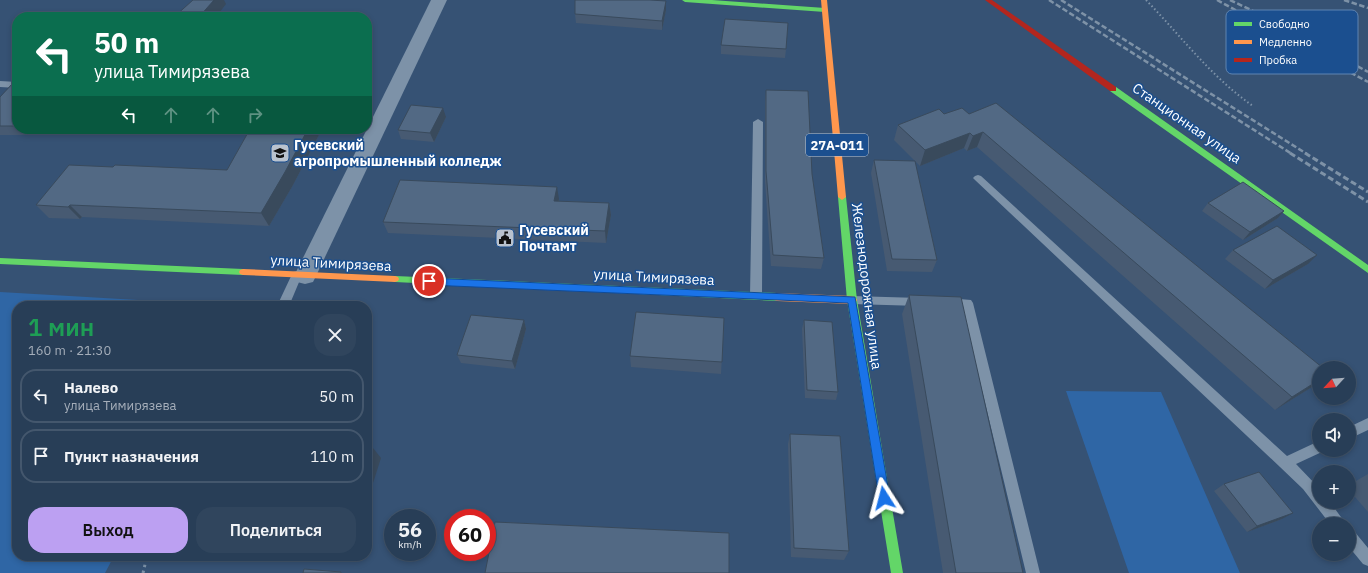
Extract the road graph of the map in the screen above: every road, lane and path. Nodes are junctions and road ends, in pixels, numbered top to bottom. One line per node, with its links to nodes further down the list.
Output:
1 (439, 0): 13 (street)
2 (684, 0): 3 (street)
3 (698, 0): 7 (street)
4 (824, 0): 7 (street, Железнодорожная улица / 27А-011)
5 (988, 0): 16 (street, Станционная улица)
6 (1146, 0): 10 (path)
7 (825, 10): 19 (street, Железнодорожная улица / 27А-011)
8 (0, 84): 9 (lane)
9 (12, 85)
10 (1253, 106)
11 (758, 122): 18 (lane)
12 (372, 134): 17 (street)
13 (372, 134)
14 (978, 178): 24 (lane)
15 (0, 261): 17 (street, улица Тимирязева)
16 (1368, 270)
17 (301, 275): 18 (street, улица Тимирязева); 20 (lane)
18 (756, 296): 19 (street, улица Тимирязева)
19 (852, 300): 32 (street, Железнодорожная улица / 27А-011); 33 (lane)
20 (286, 301)
21 (1368, 424): 22 (lane)
22 (1356, 430)
23 (1312, 450): 24 (lane)
24 (1285, 463): 25 (lane)
25 (1312, 490)
26 (1327, 509): 27 (lane)
27 (1334, 517)
28 (1356, 544): 29 (lane)
29 (1368, 559)
30 (146, 561): 31 (path)
31 (143, 573)
32 (897, 573)
33 (1033, 573)

